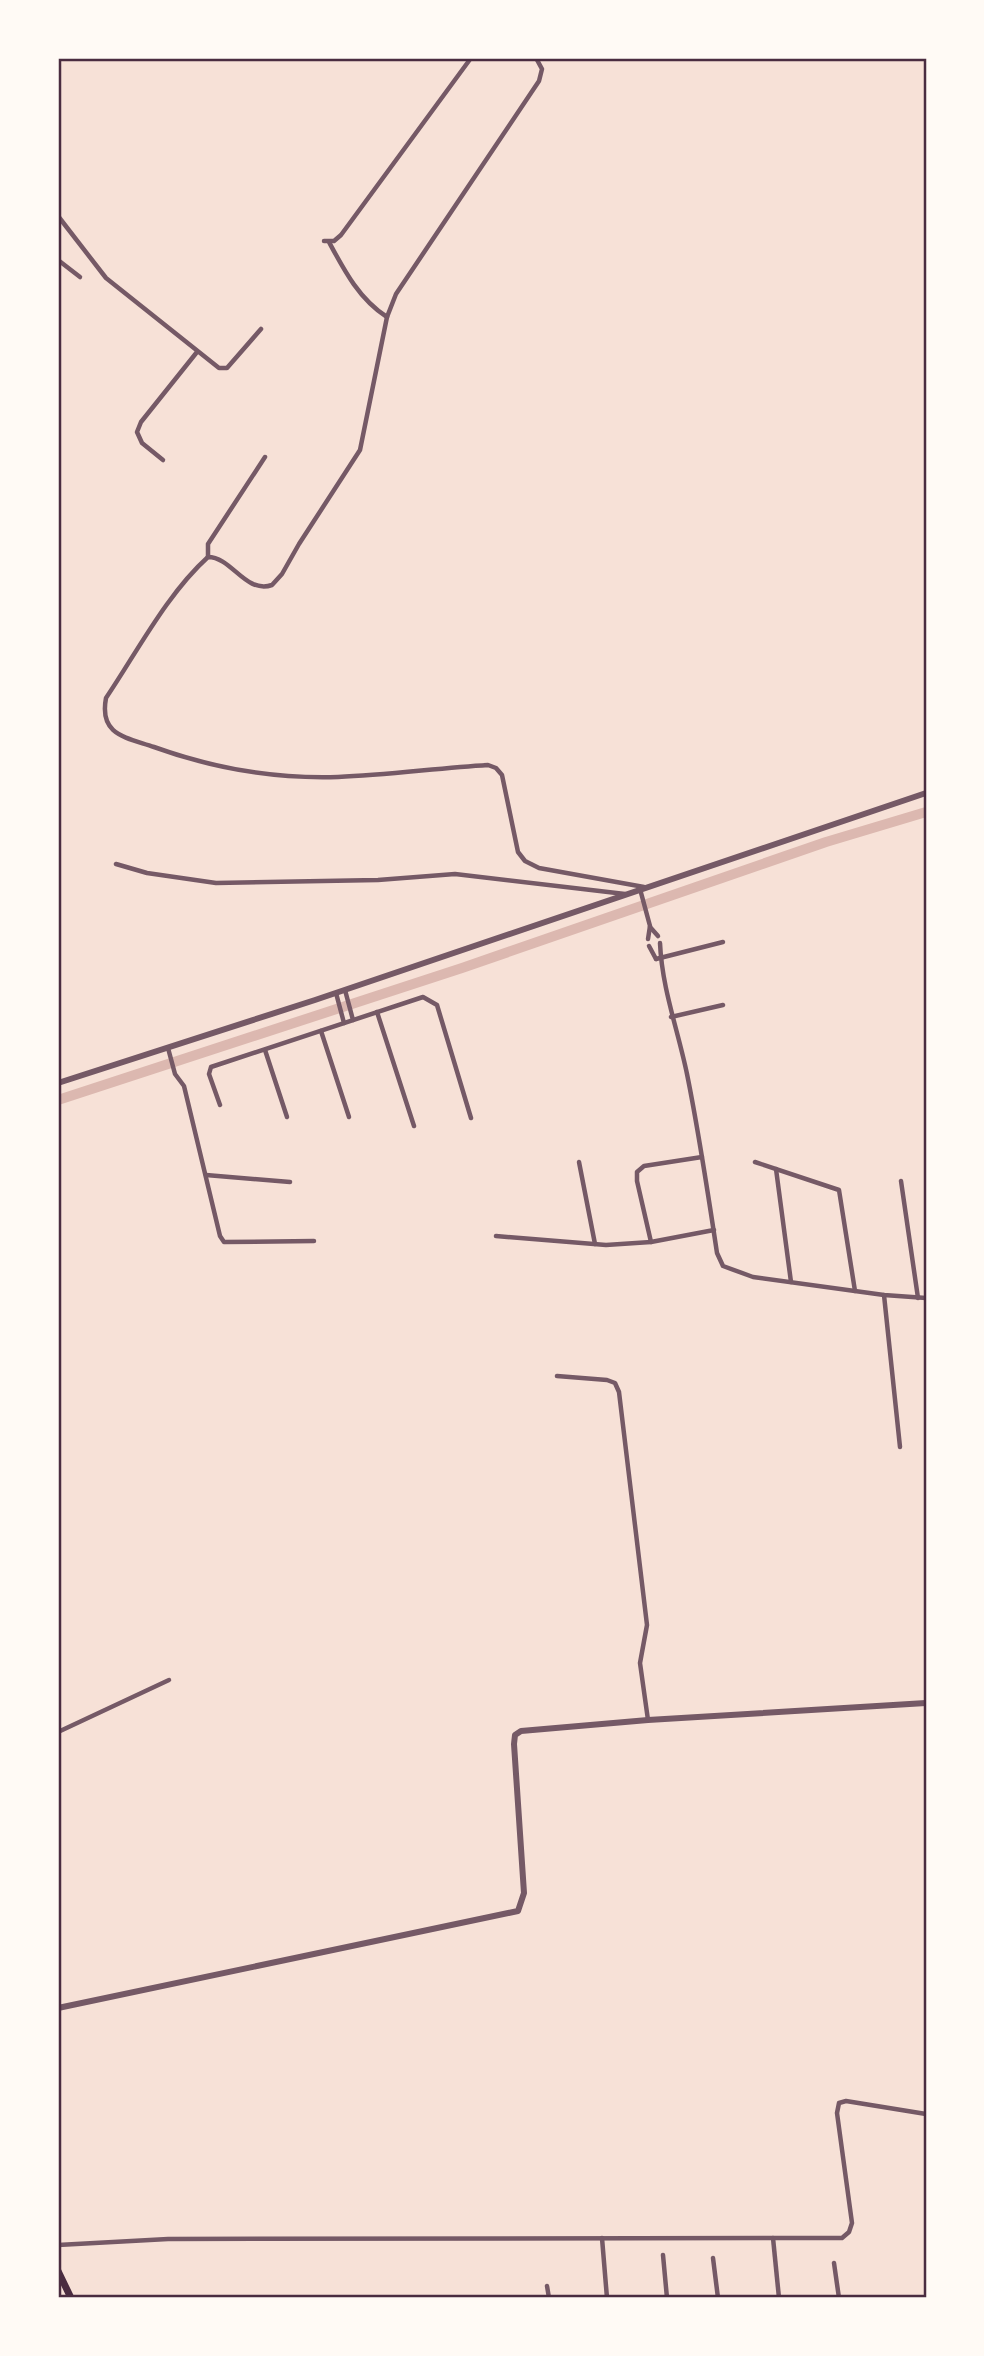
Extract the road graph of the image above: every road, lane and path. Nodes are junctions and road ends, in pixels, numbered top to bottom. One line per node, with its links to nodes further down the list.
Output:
1 (471, 58): 6 (street)
2 (536, 58): 6 (street)
3 (58, 216): 8 (street)
4 (58, 260): 5 (street)
5 (80, 277)
6 (387, 317): 11 (street)
7 (261, 329): 8 (street)
8 (197, 352): 10 (street)
9 (265, 457): 11 (street)
10 (163, 460)
11 (208, 557): 14 (street)
12 (926, 793): 14 (street)
13 (116, 864): 15 (street)
14 (642, 888): 15 (street); 16 (street)
15 (625, 894): 23 (street)
16 (650, 926): 17 (street); 18 (street)
17 (658, 936)
18 (648, 939)
19 (723, 942): 22 (street)
20 (660, 943): 22 (street)
21 (649, 946): 22 (street)
22 (658, 958): 27 (street)
23 (345, 993): 24 (street); 28 (street)
24 (337, 996): 29 (street); 31 (street)
25 (723, 1004): 27 (street)
26 (377, 1012): 28 (street); 37 (street); 38 (street)
27 (671, 1017): 39 (street)
28 (353, 1020): 29 (street)
29 (344, 1023): 30 (street)
30 (321, 1031): 32 (street); 36 (street)
31 (168, 1048): 33 (street); 43 (street)
32 (265, 1050): 34 (street); 35 (street)
33 (58, 1083)
34 (220, 1105)
35 (287, 1117)
36 (349, 1117)
37 (471, 1118)
38 (414, 1126)
39 (702, 1157): 46 (street); 49 (street)
40 (579, 1162): 50 (street)
41 (755, 1162): 42 (street)
42 (776, 1169): 51 (street); 52 (street)
43 (206, 1175): 45 (street); 48 (street)
44 (901, 1181): 54 (street)
45 (290, 1182)
46 (714, 1230): 49 (street); 51 (street)
47 (496, 1236): 50 (street)
48 (314, 1241)
49 (652, 1242): 50 (street)
50 (594, 1244)
51 (791, 1282): 52 (street)
52 (855, 1291): 53 (street)
53 (884, 1295): 54 (street); 57 (street)
54 (918, 1298): 55 (street)
55 (926, 1298)
56 (557, 1376): 60 (street)
57 (900, 1447)
58 (169, 1680): 61 (street)
59 (926, 1703): 60 (street)
60 (648, 1720): 62 (street)
61 (58, 1732)
62 (58, 2008)
63 (926, 2114): 65 (street)
64 (602, 2238): 65 (street); 66 (street); 74 (street)
65 (773, 2238): 77 (street)
66 (58, 2245)
67 (663, 2255): 75 (street)
68 (713, 2258): 76 (street)
69 (834, 2263): 78 (street)
70 (58, 2271): 72 (main road)
71 (547, 2286): 73 (street)
72 (71, 2298)
73 (549, 2298)
74 (607, 2298)
75 (667, 2298)
76 (718, 2298)
77 (779, 2298)
78 (839, 2298)

